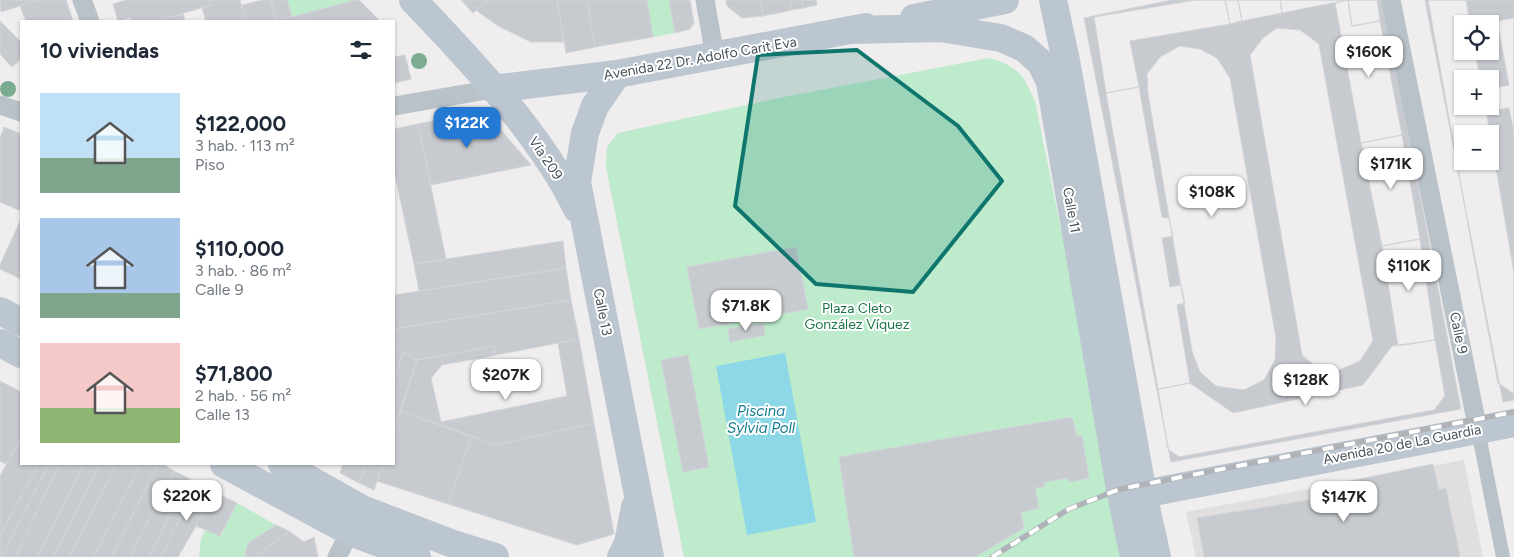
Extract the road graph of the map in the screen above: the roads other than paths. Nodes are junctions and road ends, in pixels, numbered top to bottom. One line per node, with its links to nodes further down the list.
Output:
1 (82, 0): 7 (street)
2 (413, 0): 13 (main road, Vía 209)
3 (706, 0): 10 (street)
4 (1006, 0): 9 (main road, Avenida 22 Dr. Adolfo Carit Eva)
5 (1052, 0): 11 (main road, Calle 11)
6 (1391, 0): 23 (street, Calle 9)
7 (90, 20)
8 (940, 28): 9 (main road, Calle 11); 11 (main road); 27 (main road, Calle 11)
9 (849, 30): 10 (main road, Avenida 22 Dr. Adolfo Carit Eva)
10 (715, 56): 12 (main road, Avenida 22 Dr. Adolfo Carit Eva)
11 (1066, 61): 27 (main road, Calle 11)
12 (617, 74): 13 (main road, Avenida 22 Dr. Adolfo Carit Eva); 17 (main road, Calle 13)
13 (493, 89): 15 (street, Avenida 22 Dr. Adolfo Carit Eva); 17 (main road, Vía 209)
14 (0, 105): 16 (street)
15 (395, 106)
16 (20, 112)
17 (588, 233): 26 (main road, Calle 13)
18 (0, 311): 19 (main road)
19 (20, 321)
20 (0, 343): 21 (main road)
21 (20, 353)
22 (1514, 423): 23 (main road, Avenida 20 de La Guardia)
23 (1478, 430): 27 (main road, Avenida 20 de La Guardia); 37 (street)
24 (226, 465): 29 (main road)
25 (284, 465): 28 (main road)
26 (638, 493): 33 (main road); 34 (main road, Calle 13)
27 (1133, 496): 35 (main road, Calle 11); 36 (main road, Calle 11)
28 (362, 509): 29 (street); 32 (main road)
29 (350, 532): 30 (street); 31 (main road)
30 (337, 557)
31 (417, 557)
32 (495, 557)
33 (621, 557)
34 (650, 557)
35 (1134, 557)
36 (1157, 557)
37 (1503, 557)

